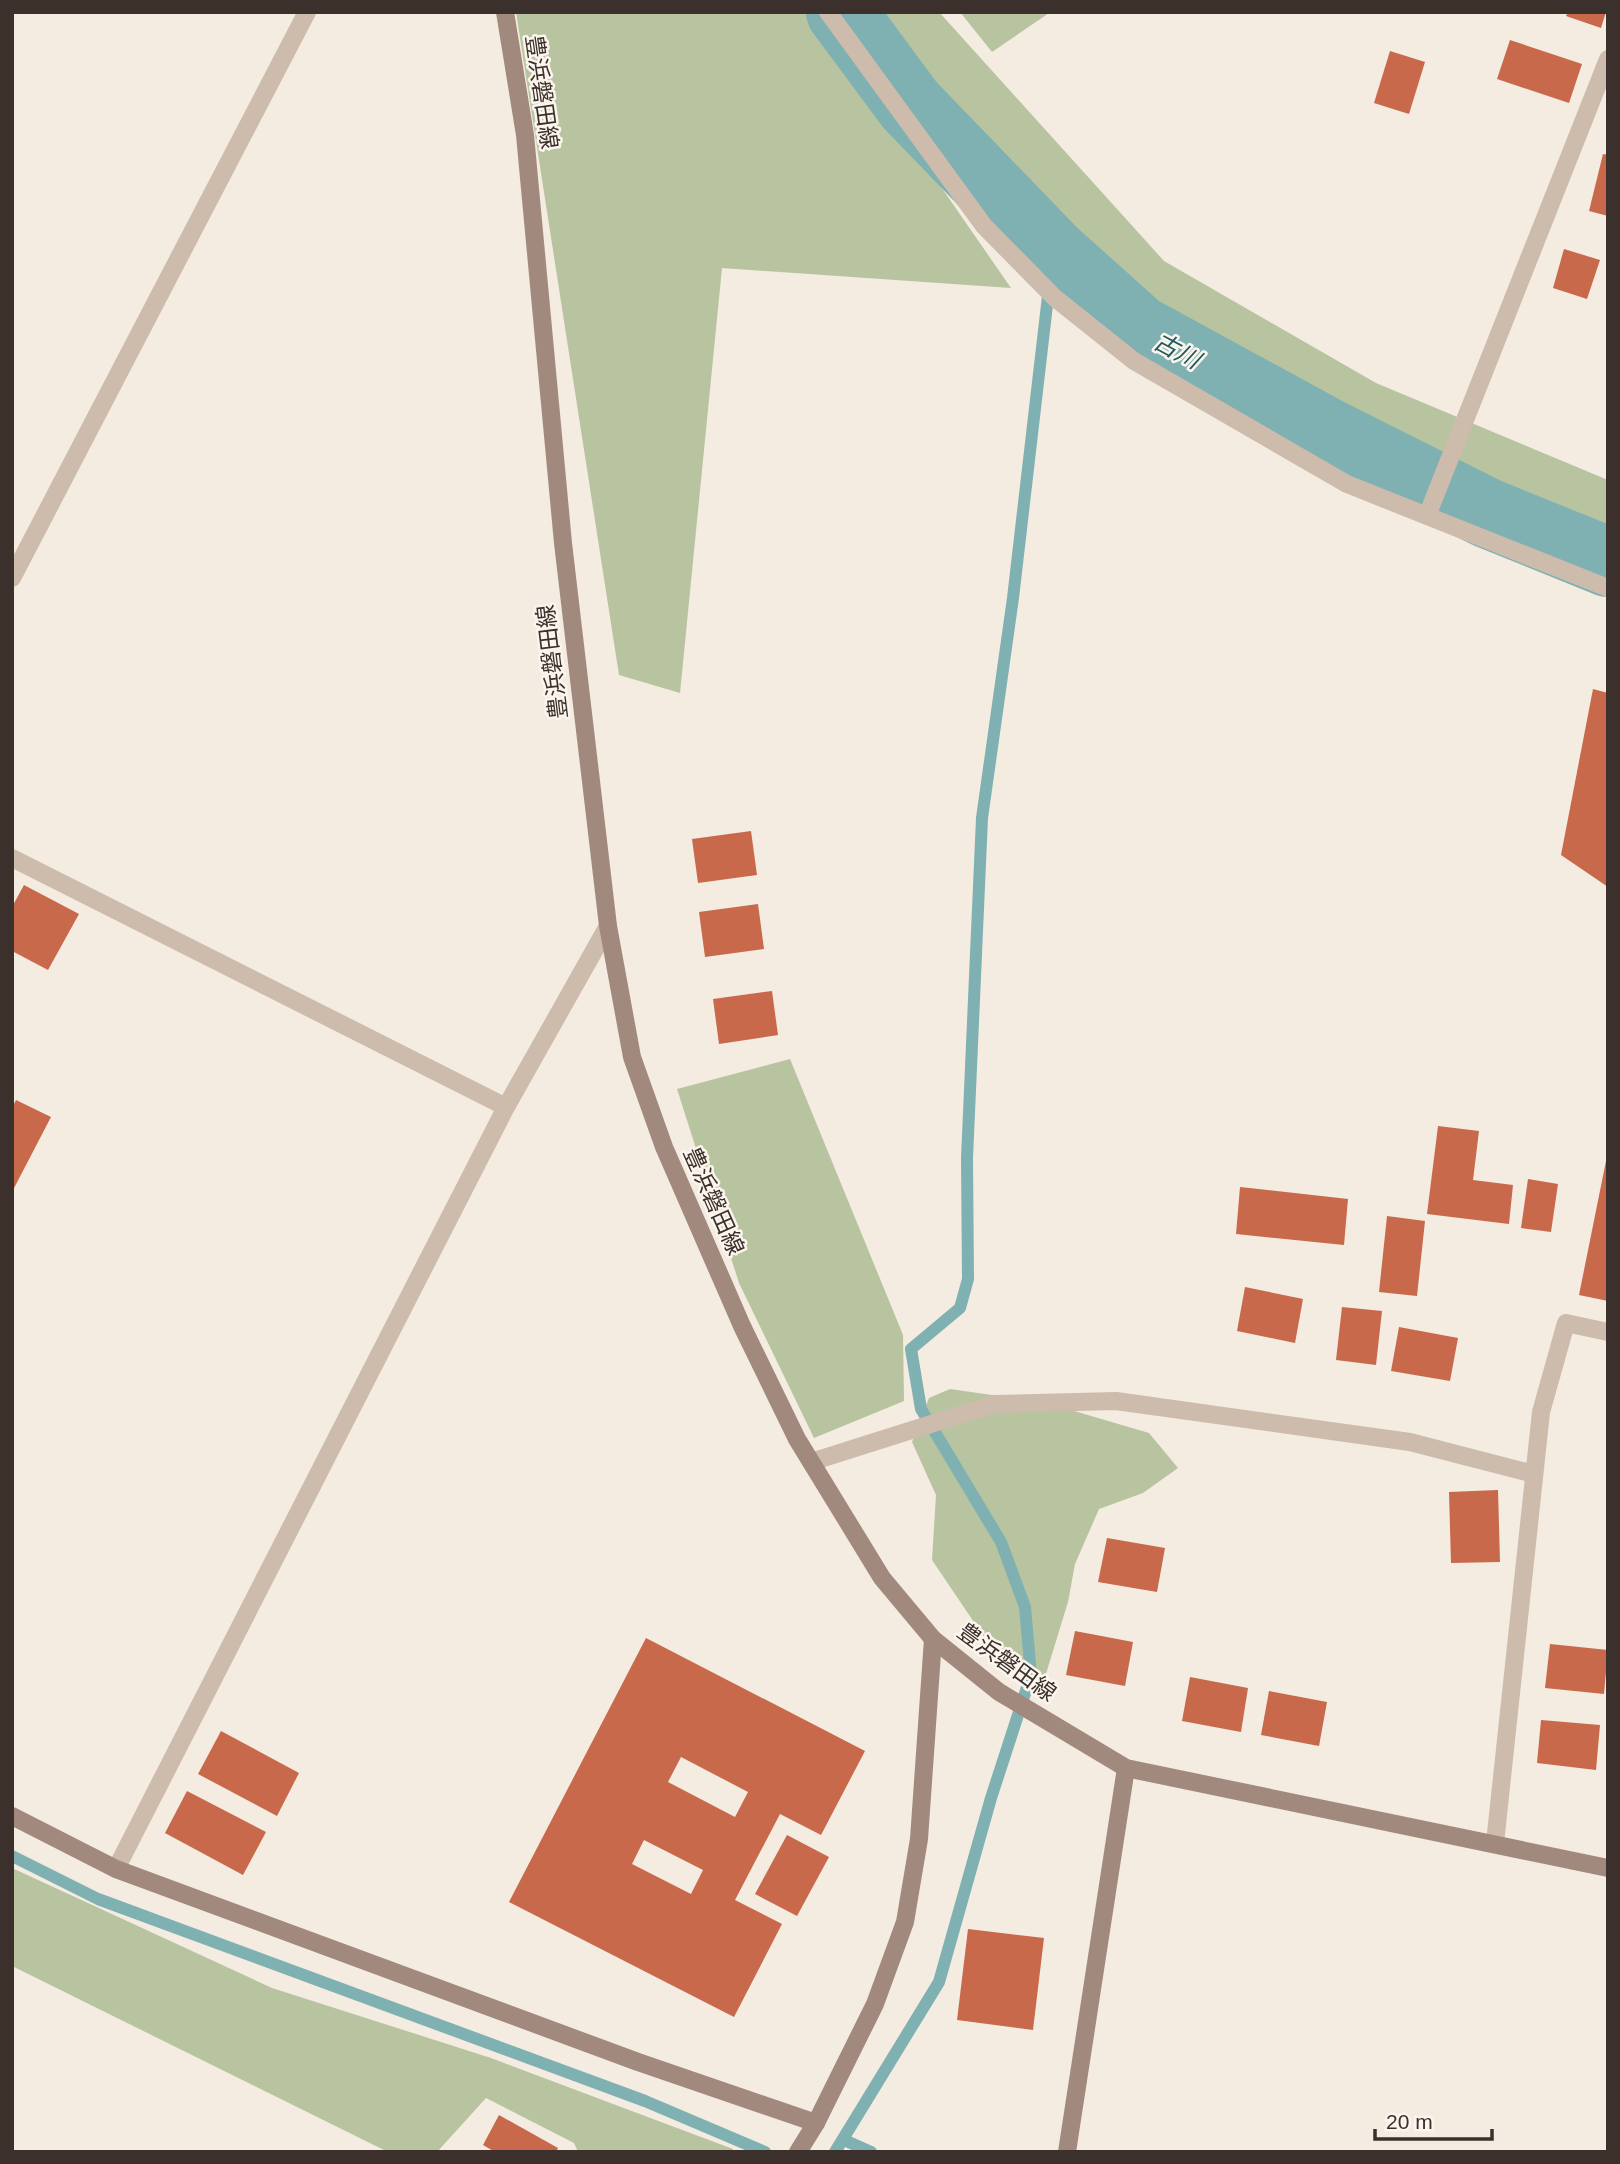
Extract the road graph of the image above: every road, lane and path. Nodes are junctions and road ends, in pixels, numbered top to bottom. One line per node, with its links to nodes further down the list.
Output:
1 (307, 12): 6 (street)
2 (505, 12): 9 (main road, 豊浜磐田線)
3 (828, 12): 5 (street)
4 (1608, 59): 5 (street)
5 (1427, 516): 7 (street)
6 (12, 579)
7 (1608, 588)
8 (12, 858): 10 (street)
9 (608, 926): 10 (street); 12 (main road, 豊浜磐田線)
10 (506, 1107): 19 (street)
11 (1608, 1332): 13 (street)
12 (811, 1462): 13 (street); 14 (main road, 豊浜磐田線)
13 (1534, 1474): 17 (street)
14 (933, 1639): 15 (main road, 豊浜磐田線); 20 (main road)
15 (1126, 1768): 17 (main road, 豊浜磐田線); 22 (main road)
16 (12, 1816): 19 (main road)
17 (1495, 1843): 18 (main road, 豊浜磐田線)
18 (1608, 1868)
19 (116, 1869): 20 (main road)
20 (816, 2123): 21 (main road)
21 (798, 2152)
22 (1067, 2152)

